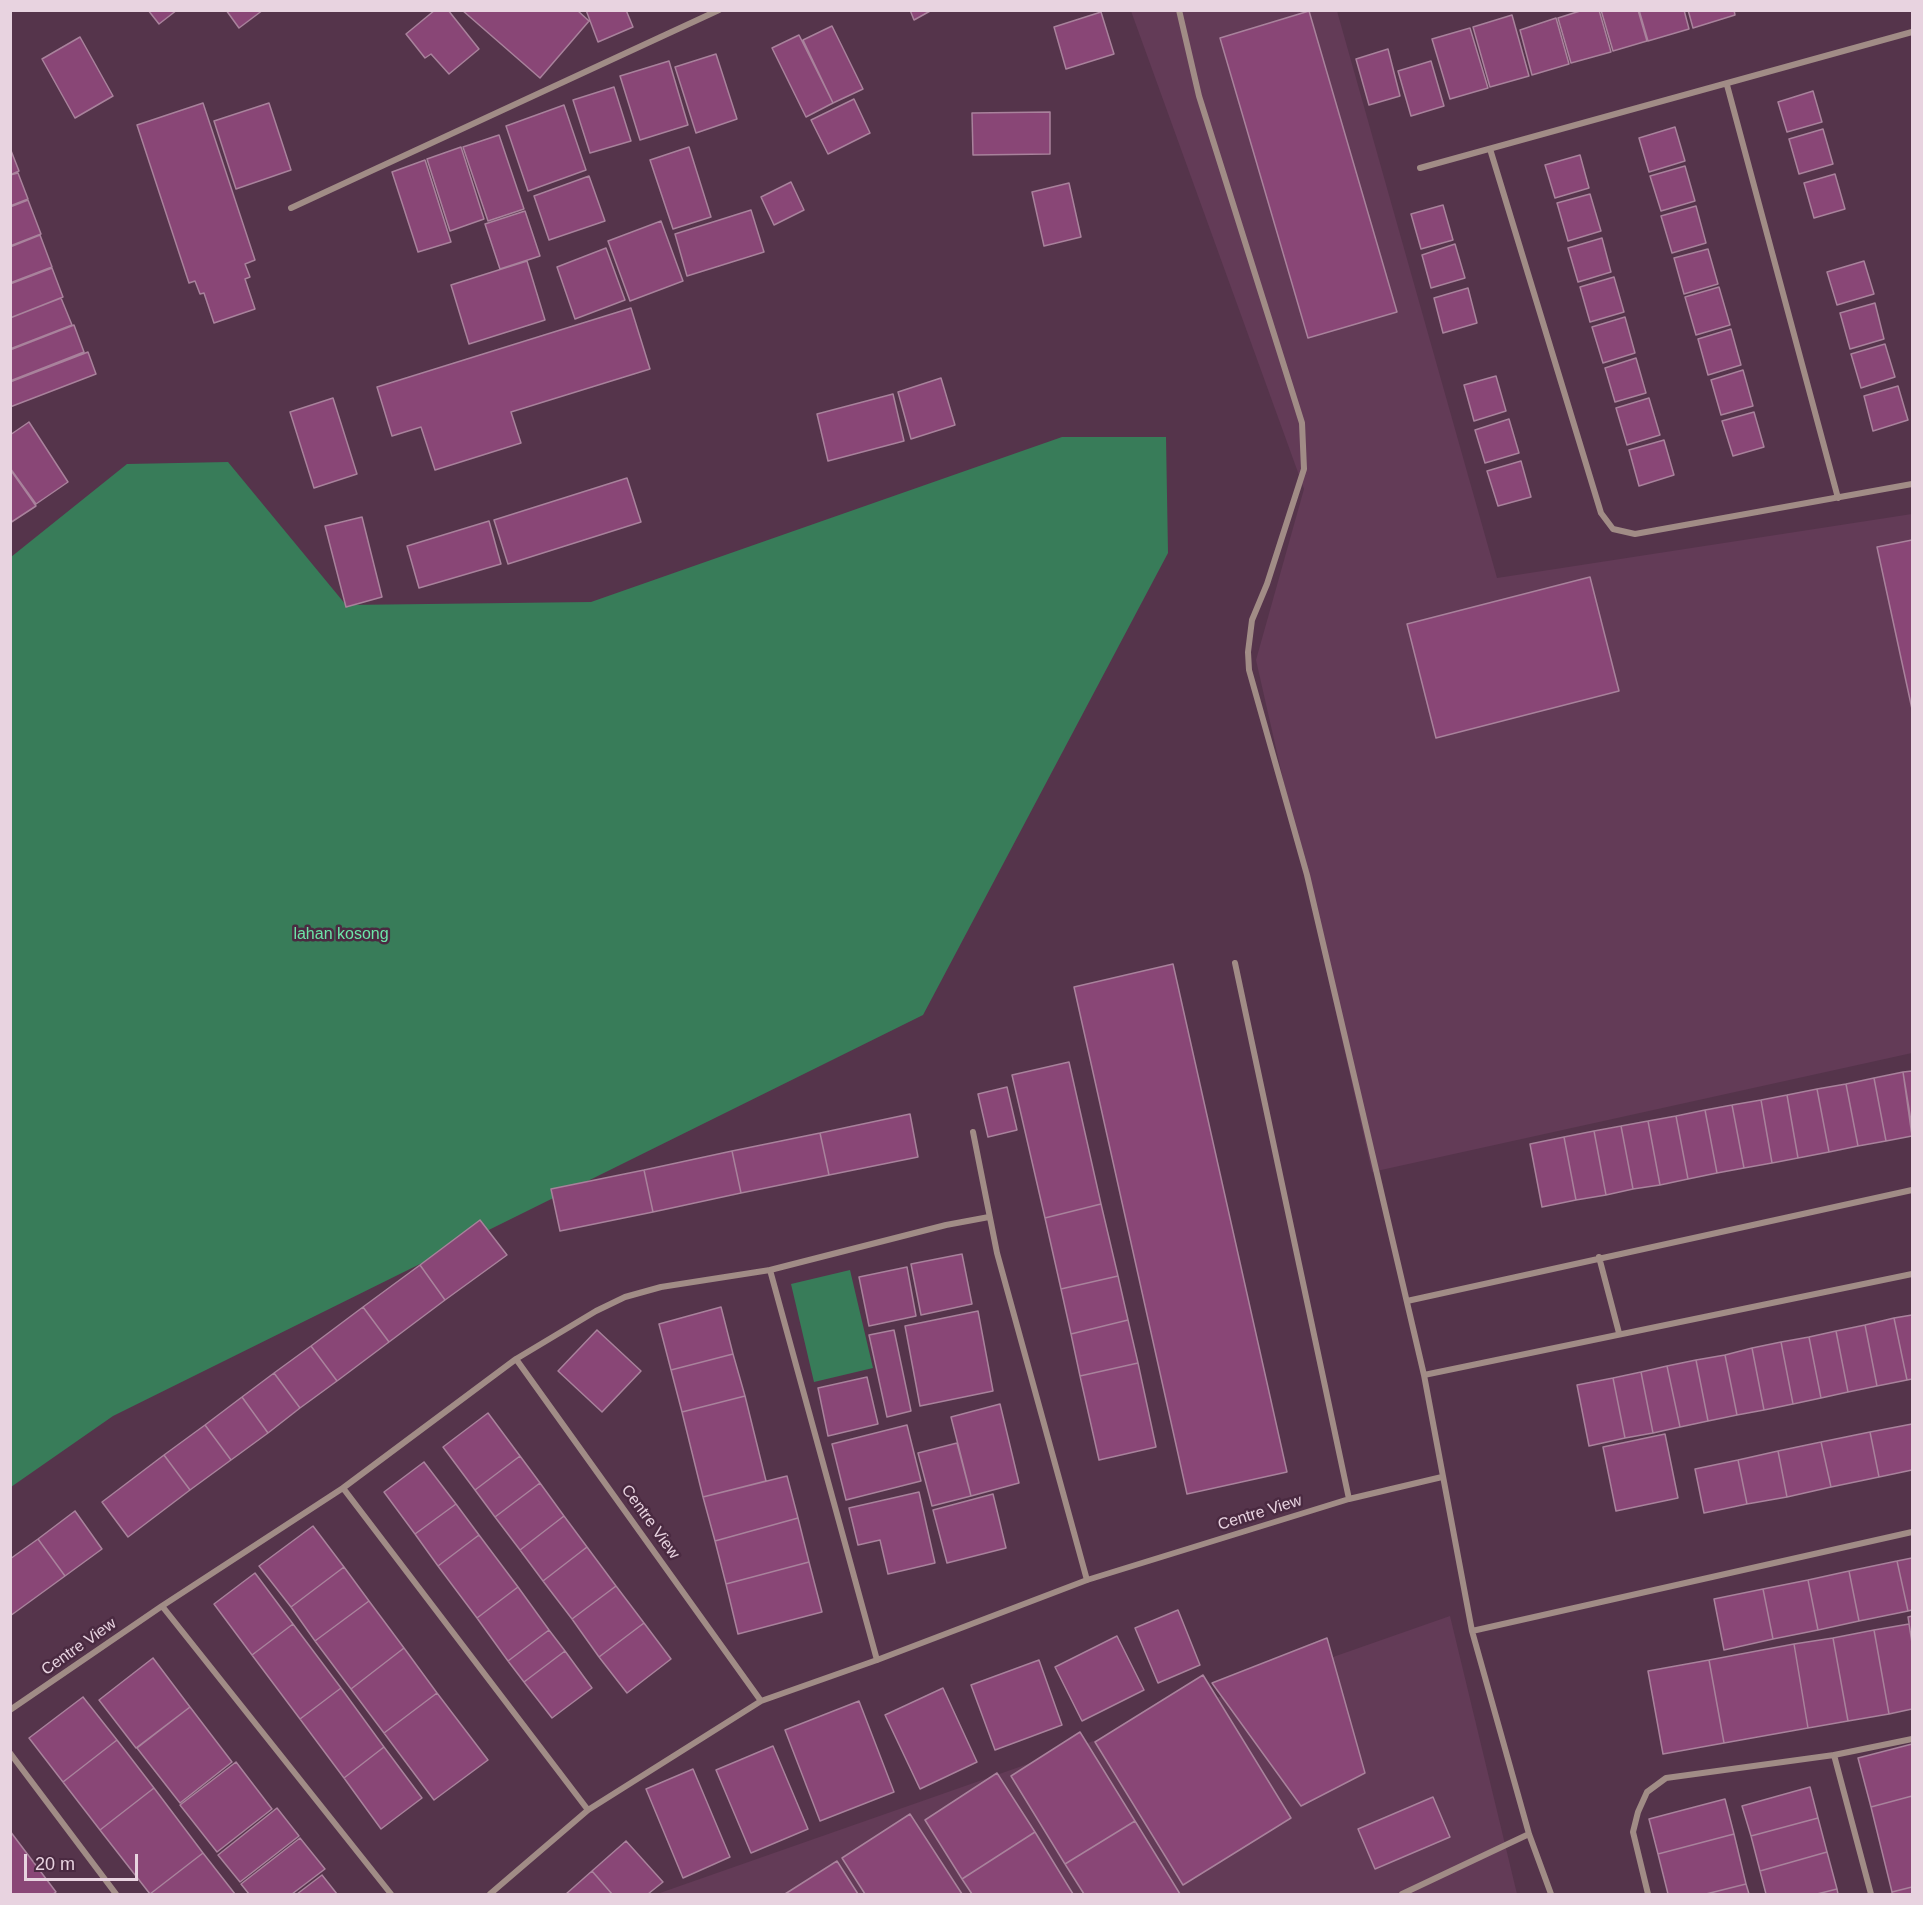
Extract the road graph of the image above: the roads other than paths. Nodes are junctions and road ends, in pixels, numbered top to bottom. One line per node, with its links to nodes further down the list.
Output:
1 (719, 10): 7 (street)
2 (1179, 10): 17 (street)
3 (1912, 32): 4 (street)
4 (1727, 86): 5 (street); 9 (street)
5 (1490, 149): 6 (street); 9 (street)
6 (1420, 168)
7 (291, 208)
8 (1912, 484): 9 (street)
9 (1838, 498)
10 (1235, 963): 23 (street)
11 (973, 1132): 13 (street)
12 (1912, 1190): 14 (street)
13 (989, 1217): 15 (street, Centre View); 25 (street)
14 (1599, 1257): 17 (street); 18 (street)
15 (770, 1270): 19 (street, Centre View); 28 (street)
16 (1912, 1274): 18 (street)
17 (1407, 1301): 20 (street)
18 (1619, 1333): 20 (street)
19 (516, 1359): 22 (street, Centre View); 29 (street, Centre View)
20 (1424, 1375): 21 (street)
21 (1443, 1477): 23 (street, Centre View); 27 (street)
22 (344, 1488): 26 (street, Centre View); 34 (street)
23 (1349, 1499): 25 (street, Centre View)
24 (1912, 1532): 27 (street)
25 (1087, 1580): 28 (street, Centre View)
26 (162, 1606): 30 (street, Centre View); 37 (street)
27 (1472, 1631): 35 (street)
28 (877, 1660): 29 (street, Centre View)
29 (762, 1701): 34 (street, Centre View)
30 (10, 1710)
31 (1912, 1739): 33 (street)
32 (10, 1753): 36 (street)
33 (1834, 1755): 41 (street); 42 (street)
34 (588, 1810): 38 (street, Centre View)
35 (1529, 1834): 39 (street); 40 (street)
36 (116, 1894)
37 (391, 1894)
38 (490, 1894)
39 (1402, 1894)
40 (1551, 1894)
41 (1648, 1894)
42 (1871, 1894)

